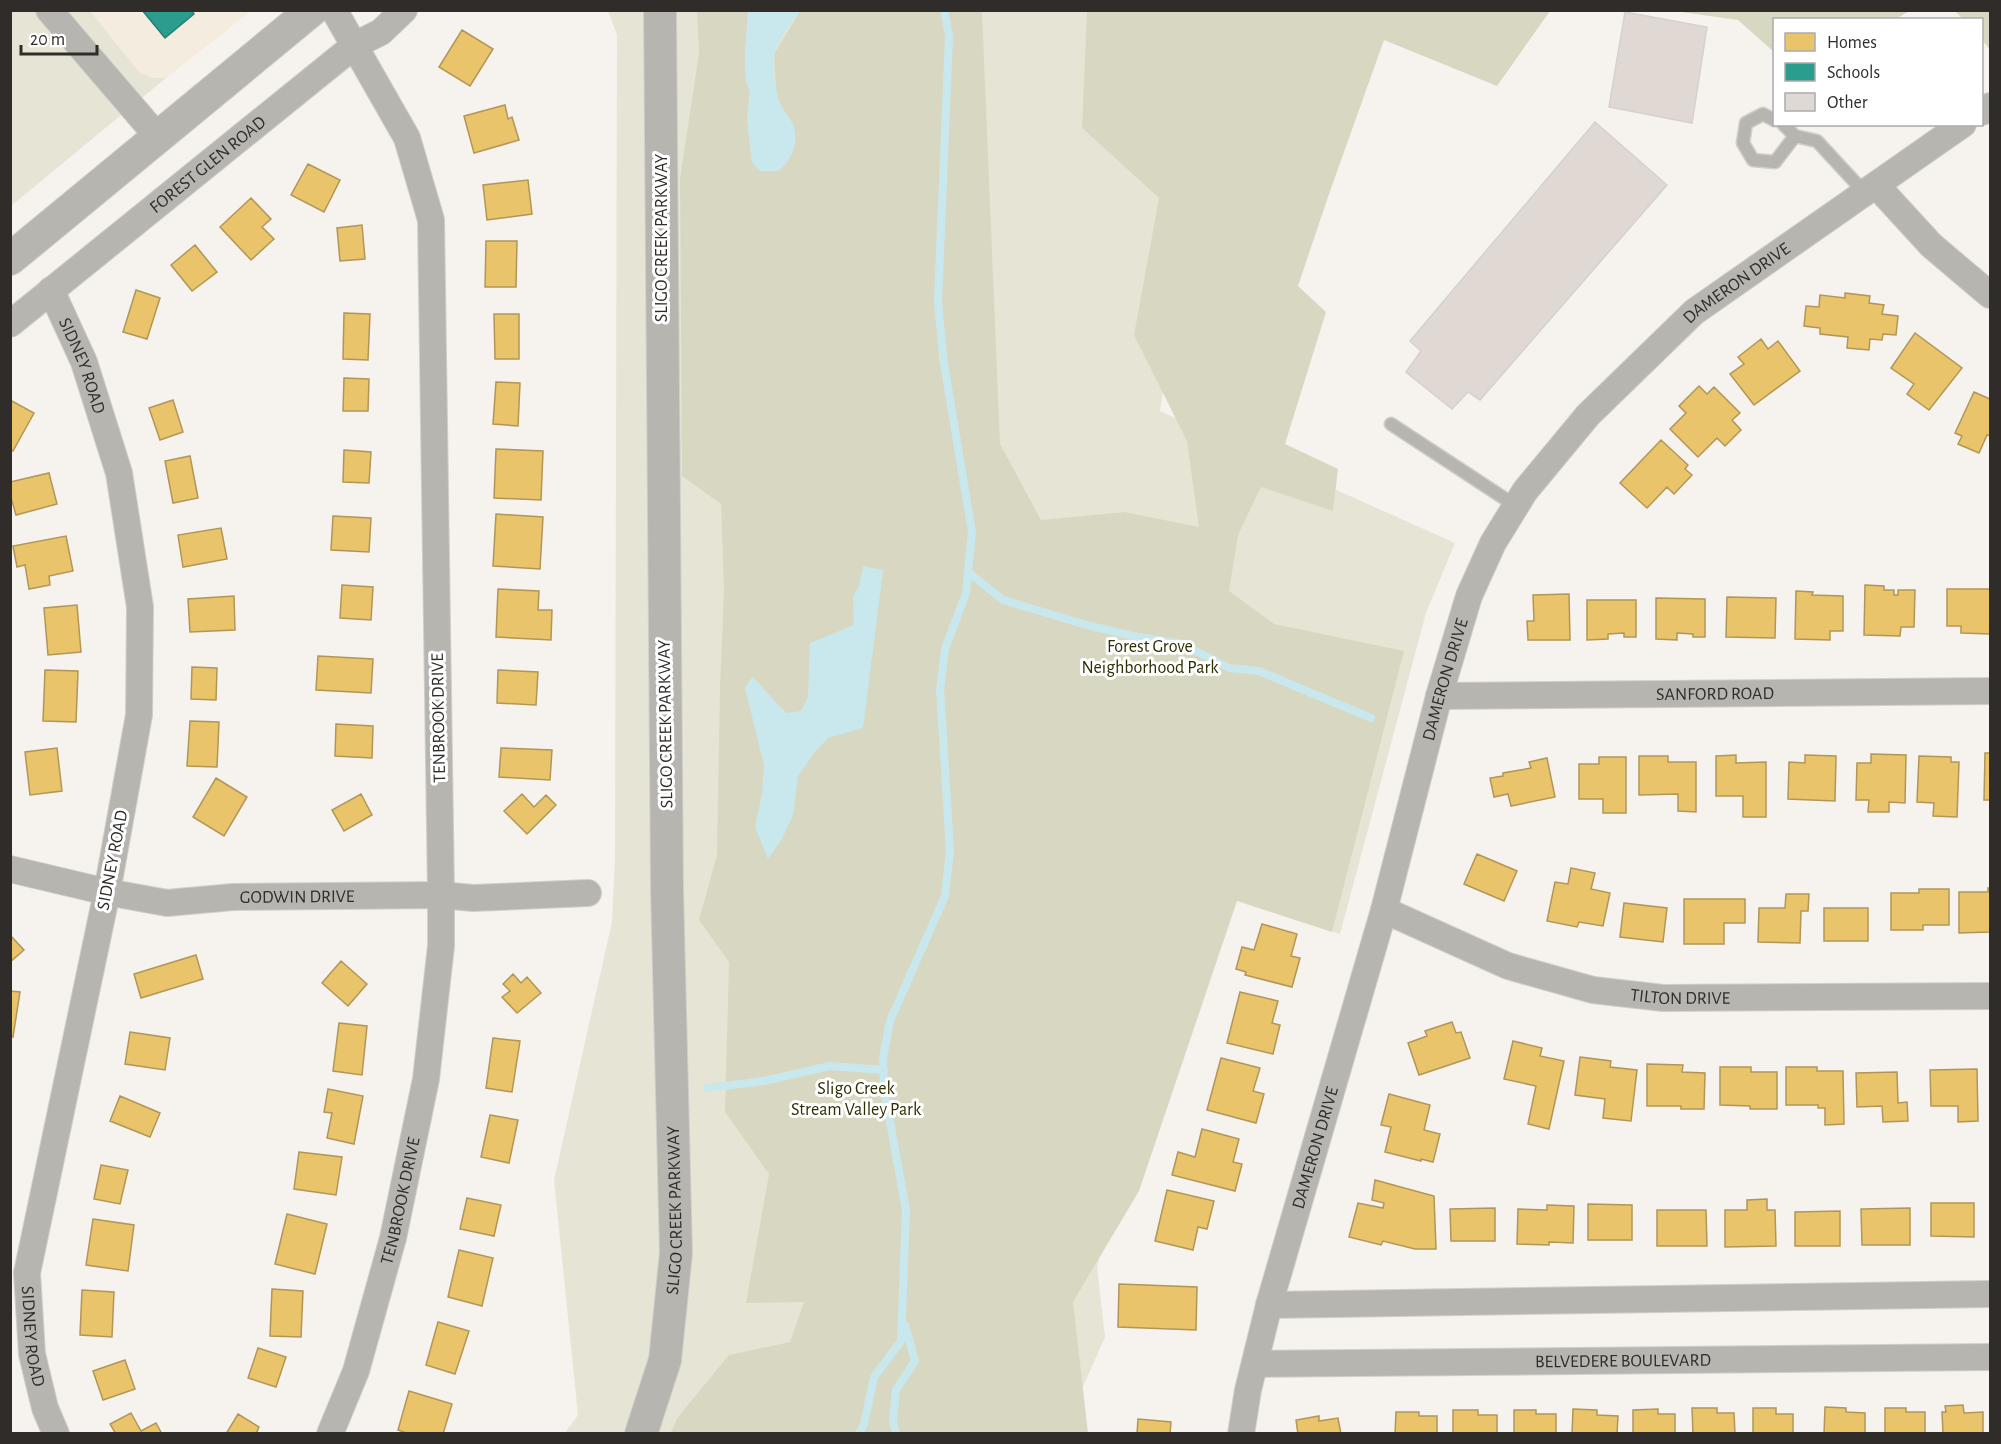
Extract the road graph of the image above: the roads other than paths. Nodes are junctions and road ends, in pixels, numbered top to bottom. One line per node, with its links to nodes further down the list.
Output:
1 (49, 10): 11 (street)
2 (312, 10): 11 (street)
3 (334, 10): 6 (street, TENBROOK DRIVE)
4 (404, 10): 6 (street, FOREST GLEN ROAD)
5 (660, 10): 33 (street, SLIGO CREEK PARKWAY)
6 (355, 45): 14 (street, FOREST GLEN ROAD); 24 (street, TENBROOK DRIVE)
7 (1773, 119): 10 (lane)
8 (1785, 126): 10 (lane)
9 (1960, 126): 12 (street, DAMERON DRIVE)
10 (1795, 136): 12 (lane)
11 (158, 137): 13 (street)
12 (1870, 189): 15 (street); 18 (street, DAMERON DRIVE)
13 (10, 259)
14 (51, 290): 16 (street, FOREST GLEN ROAD); 22 (street, SIDNEY ROAD)
15 (1990, 295)
16 (10, 324)
17 (1391, 424): 18 (lane)
18 (1516, 506): 20 (street, DAMERON DRIVE)
19 (1990, 691): 20 (street, SANFORD ROAD)
20 (1439, 696): 25 (street, DAMERON DRIVE)
21 (10, 869): 22 (street, GODWIN DRIVE)
22 (107, 892): 24 (street, GODWIN DRIVE); 31 (street, SIDNEY ROAD)
23 (588, 892): 24 (street, GODWIN DRIVE)
24 (441, 896): 32 (street, TENBROOK DRIVE)
25 (1384, 910): 26 (street, TILTON DRIVE); 28 (street, DAMERON DRIVE)
26 (1990, 996)
27 (1990, 1294): 28 (street)
28 (1269, 1305): 30 (street, DAMERON DRIVE)
29 (1990, 1357): 30 (street, BELVEDERE BOULEVARD)
30 (1255, 1364): 34 (street, DAMERON DRIVE)
31 (56, 1434)
32 (330, 1434)
33 (641, 1434)
34 (1241, 1434)

